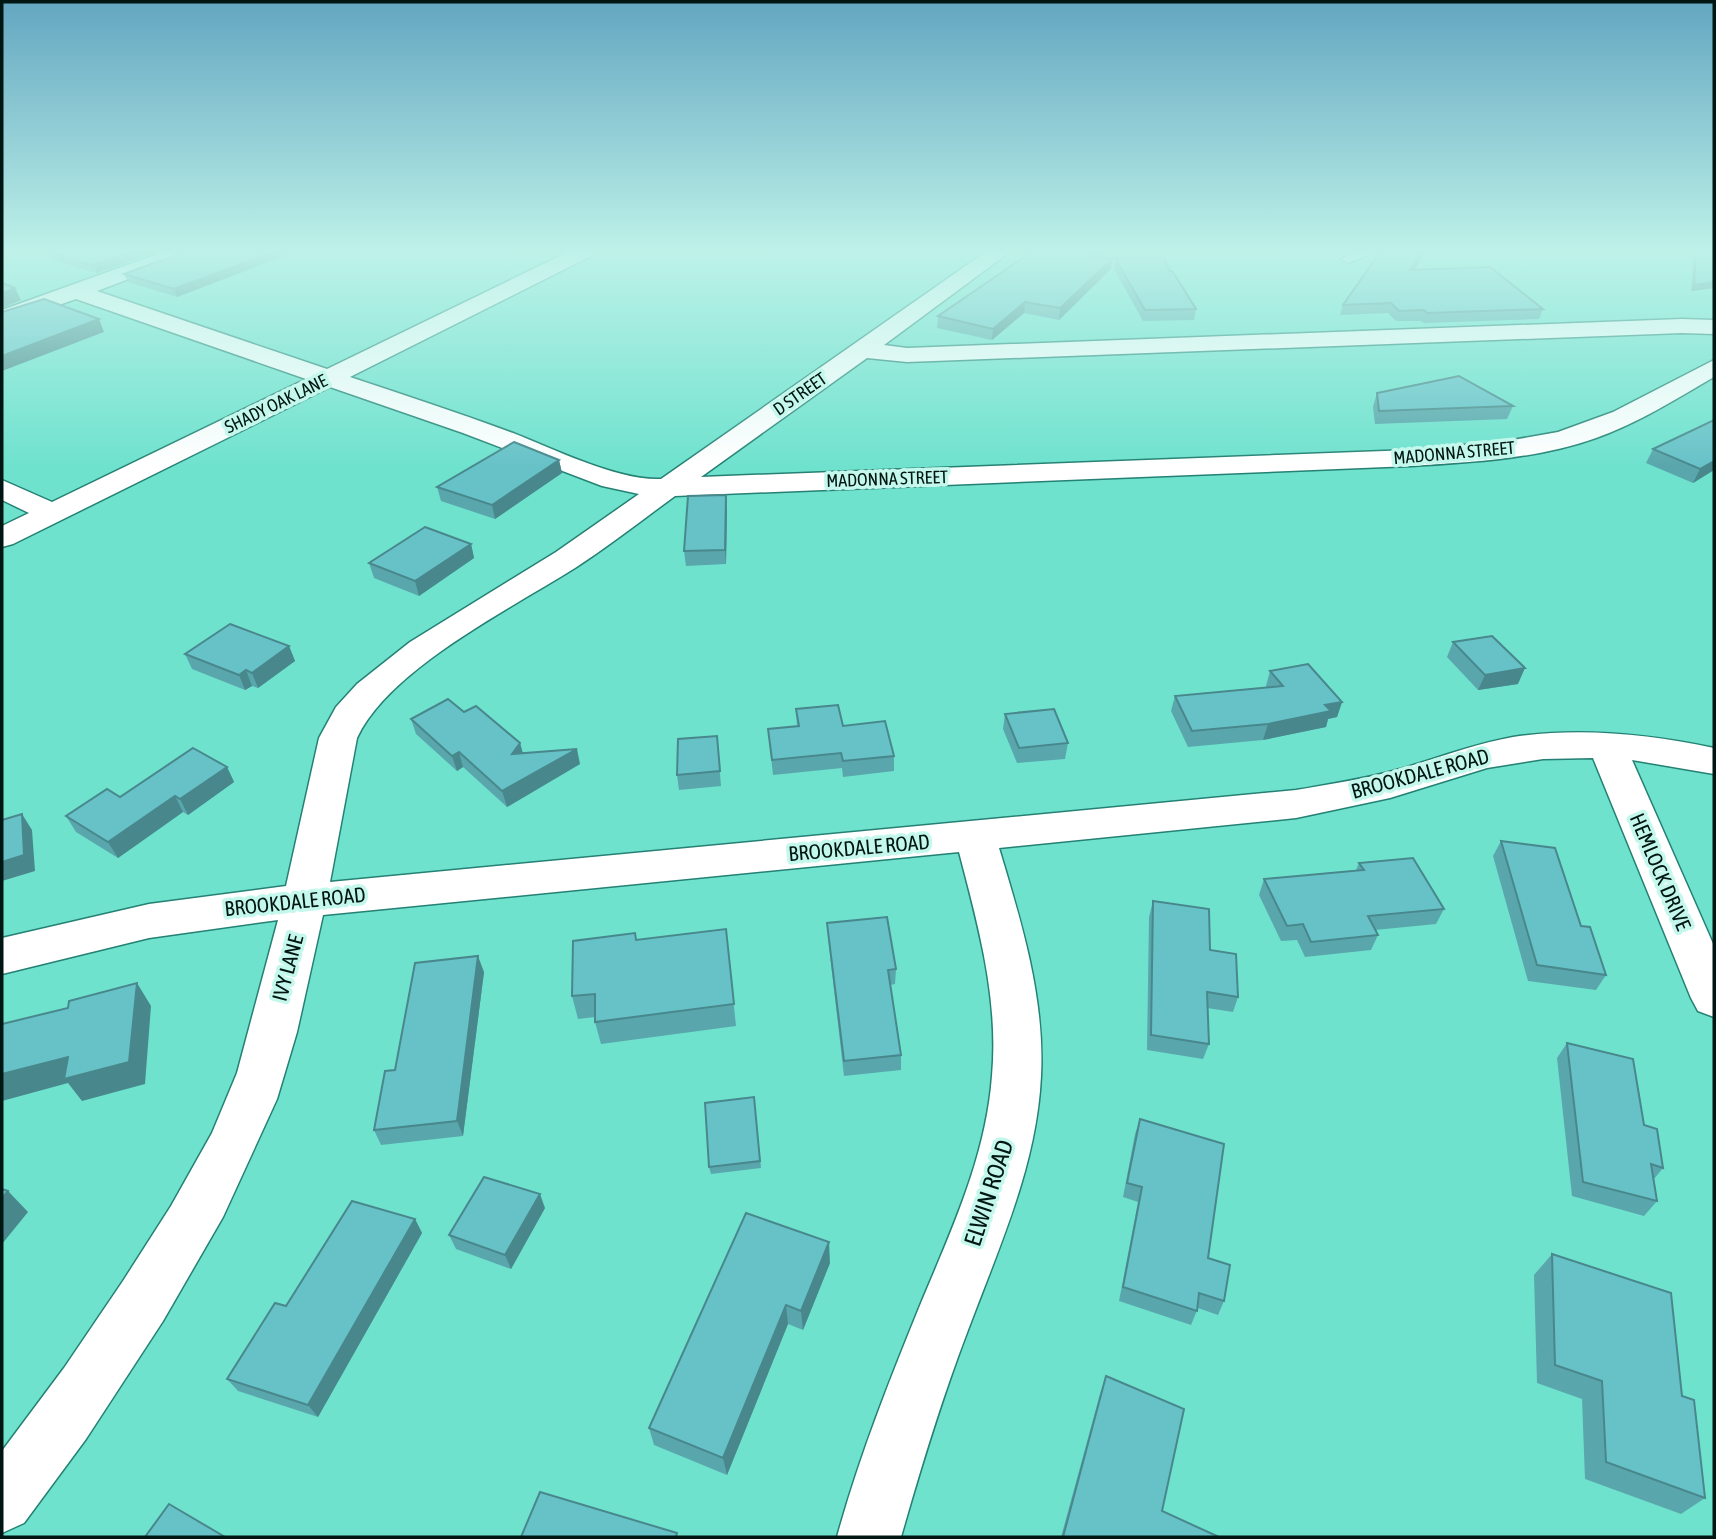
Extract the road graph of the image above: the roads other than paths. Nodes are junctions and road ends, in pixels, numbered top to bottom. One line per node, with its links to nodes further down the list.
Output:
1 (168, 323): 7 (street, MADONNA STREET)
2 (441, 323): 7 (street, SHADY OAK LANE)
3 (902, 323): 5 (street, D STREET)
4 (1714, 327): 5 (street)
5 (864, 350): 8 (street, D STREET)
6 (1714, 367): 8 (street, MADONNA STREET)
7 (329, 378): 8 (street, MADONNA STREET); 10 (street, SHADY OAK LANE)
8 (666, 488): 15 (street, IVY LANE)
9 (2, 489): 10 (street)
10 (52, 513): 11 (street, SHADY OAK LANE)
11 (2, 538)
12 (1607, 746): 13 (street, BROOKDALE ROAD); 14 (street, BROOKDALE ROAD); 17 (street, HEMLOCK DRIVE)
13 (1714, 761)
14 (975, 837): 15 (street, BROOKDALE ROAD); 19 (street, ELWIN ROAD)
15 (307, 900): 16 (street, BROOKDALE ROAD); 18 (street, IVY LANE)
16 (2, 956)
17 (1714, 998)
18 (2, 1501)
19 (869, 1537)

